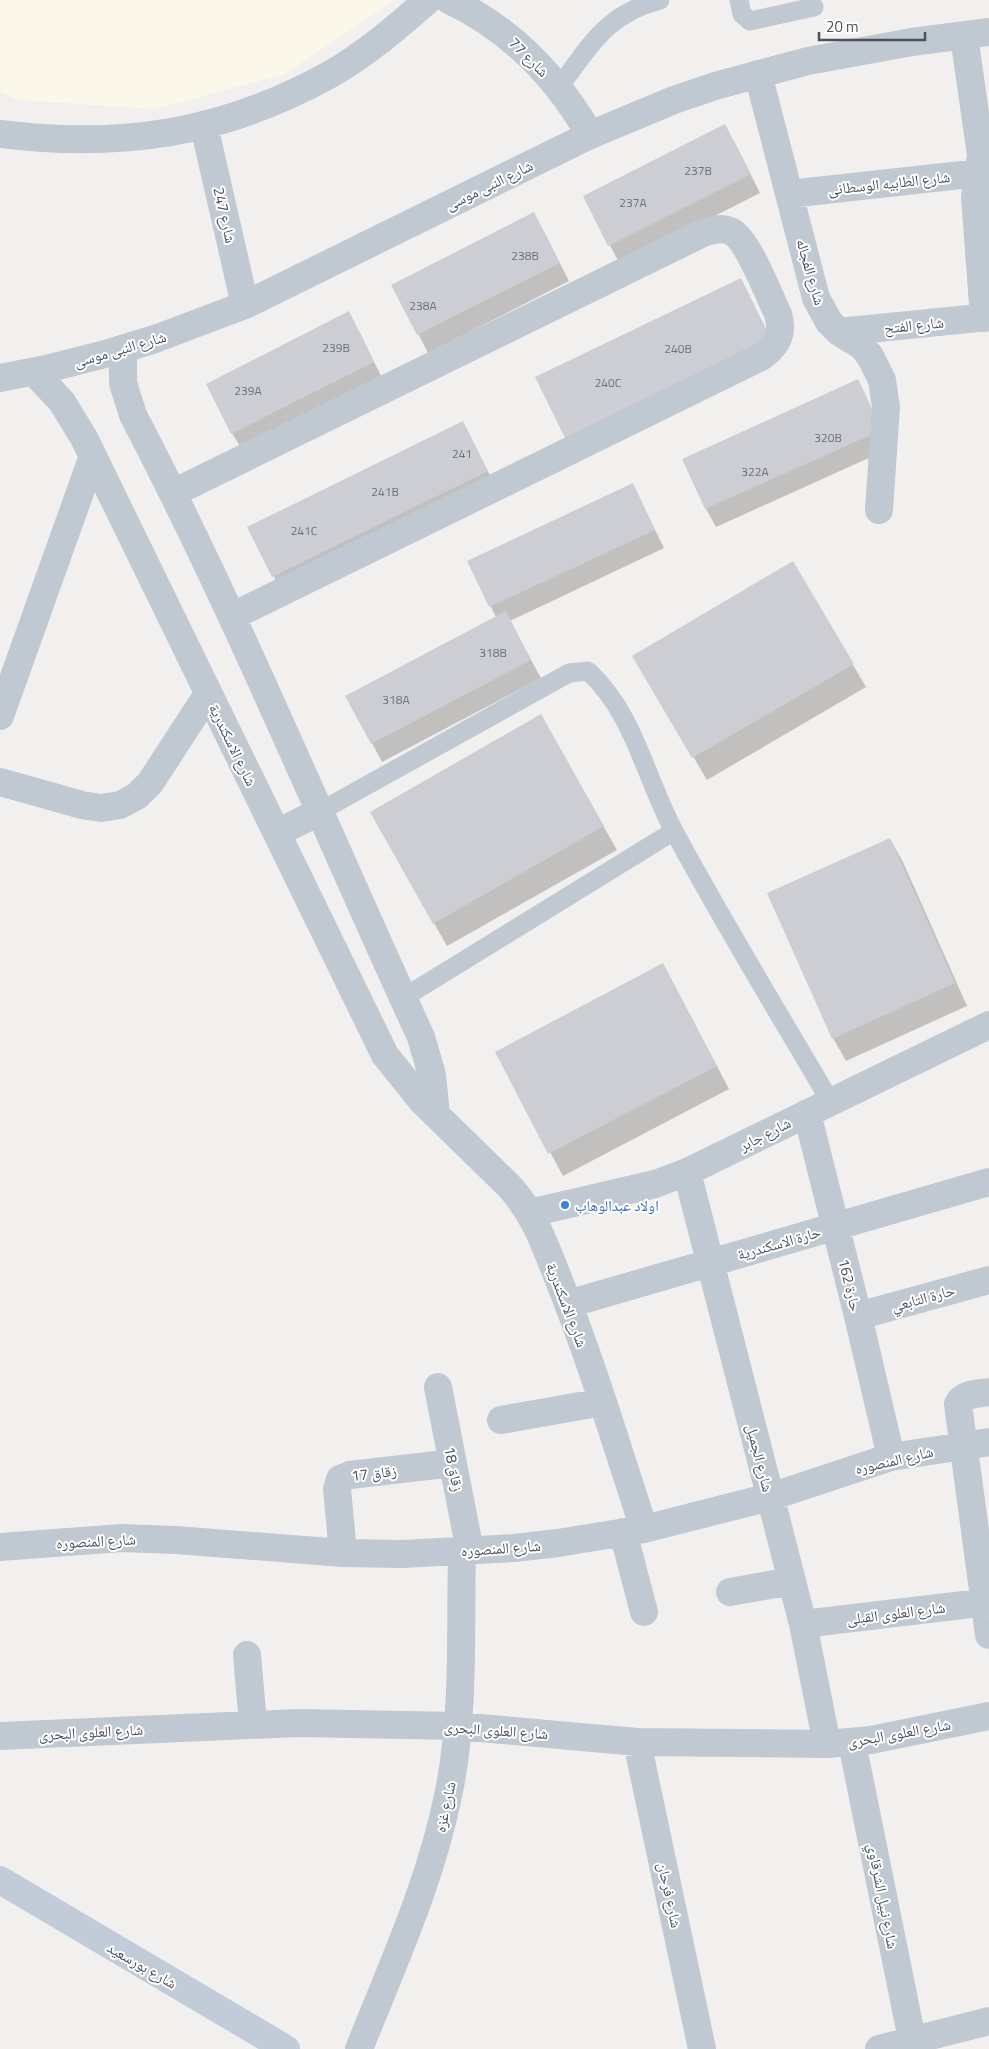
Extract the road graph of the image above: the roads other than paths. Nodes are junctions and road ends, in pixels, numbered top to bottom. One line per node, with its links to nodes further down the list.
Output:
1 (428, 0): 9 (street)
2 (449, 0): 8 (street, شارع 77)
3 (660, 0): 8 (lane)
4 (739, 0): 5 (lane)
5 (814, 7)
6 (976, 34): 7 (street, شارع النبى موسى); 12 (street)
7 (758, 74): 11 (street, شارع النبى موسى); 13 (street, شارع الفجاله)
8 (559, 87): 11 (street, شارع 77)
9 (204, 126): 10 (street); 14 (street, شارع 247)
10 (0, 134)
11 (590, 135): 14 (street, شارع النبى موسى)
12 (984, 173): 13 (street, شارع الطابيه الوسطانى); 15 (street)
13 (789, 194): 16 (street, شارع الفجاله)
14 (245, 305): 17 (street, شارع النبى موسى)
15 (986, 318): 16 (street, شارع الفتح)
16 (839, 332): 22 (street, شارع الفجاله)
17 (123, 349): 18 (street, شارع النبى موسى); 21 (street)
18 (34, 372): 19 (street, شارع النبى موسى); 20 (street, شارع الاسكندرية)
19 (1, 377)
20 (93, 456): 24 (street, شارع الاسكندرية); 25 (street)
21 (173, 493): 23 (street); 23 (street)
22 (879, 510)
23 (233, 616): 27 (street)
24 (208, 694): 26 (street); 29 (street, شارع الاسكندرية)
25 (0, 716)
26 (0, 782)
27 (319, 812): 28 (lane); 29 (street); 30 (street)
28 (674, 831): 30 (lane); 32 (lane)
29 (277, 833): 33 (street, شارع الاسكندرية)
30 (404, 998): 33 (street)
31 (989, 1025): 32 (street, شارع جابر)
32 (818, 1107): 34 (street, شارع جابر); 37 (street, حارة 162)
33 (436, 1115): 36 (street, شارع الاسكندرية)
34 (687, 1172): 36 (street, شارع جابر); 38 (street, شارع الجميل)
35 (989, 1182): 37 (street, حارة الاسكندرية)
36 (530, 1214): 40 (street, شارع الاسكندرية)
37 (835, 1227): 38 (street, حارة الاسكندرية); 41 (street, حارة 162)
38 (711, 1263): 40 (street, حارة الاسكندرية); 49 (street, شارع الجميل)
39 (989, 1280): 41 (street, حارة التابعي)
40 (568, 1304): 44 (street, شارع الاسكندرية)
41 (858, 1316): 47 (street, حارة 162)
42 (438, 1387): 48 (street, زقاق 18)
43 (989, 1392): 46 (street)
44 (603, 1402): 45 (street); 50 (street, شارع الاسكندرية)
45 (501, 1420)
46 (976, 1443): 47 (street, شارع المنصوره); 56 (street)
47 (891, 1457): 49 (street, شارع المنصوره)
48 (453, 1463): 52 (street, زقاق 18); 53 (street, زقاق 17)
49 (770, 1497): 50 (street, شارع المنصوره); 54 (street, شارع الجميل)
50 (633, 1530): 52 (street, شارع المنصوره); 57 (street, شارع الاسكندرية)
51 (0, 1546): 53 (street, شارع المنصوره)
52 (466, 1551): 53 (street, شارع المنصوره); 63 (street, شارع غزه)
53 (343, 1554)
54 (792, 1581): 55 (street); 58 (street, شارع الجميل)
55 (730, 1592)
56 (987, 1602): 58 (street, شارع العلوى القبلى); 59 (street)
57 (644, 1612)
58 (803, 1624): 66 (street, شارع الجميل)
59 (989, 1635)
60 (247, 1655): 62 (street)
61 (989, 1716): 66 (street, شارع العلوى البحرى)
62 (253, 1724): 63 (street, شارع العلوى البحرى); 64 (street, شارع العلوى البحرى)
63 (458, 1726): 65 (street, شارع العلوى البحرى); 71 (street, شارع غزه)
64 (0, 1736)
65 (637, 1742): 66 (street, شارع العلوى البحرى); 72 (street, شارع فرحان)
66 (840, 1744): 69 (street, شارع نبيل الشرقاوي)
67 (0, 1880): 70 (main road, شارع بورسعيد)
68 (989, 2022): 69 (street)
69 (913, 2045): 73 (street)
70 (286, 2049)
71 (360, 2049)
72 (702, 2049)
73 (879, 2049)

